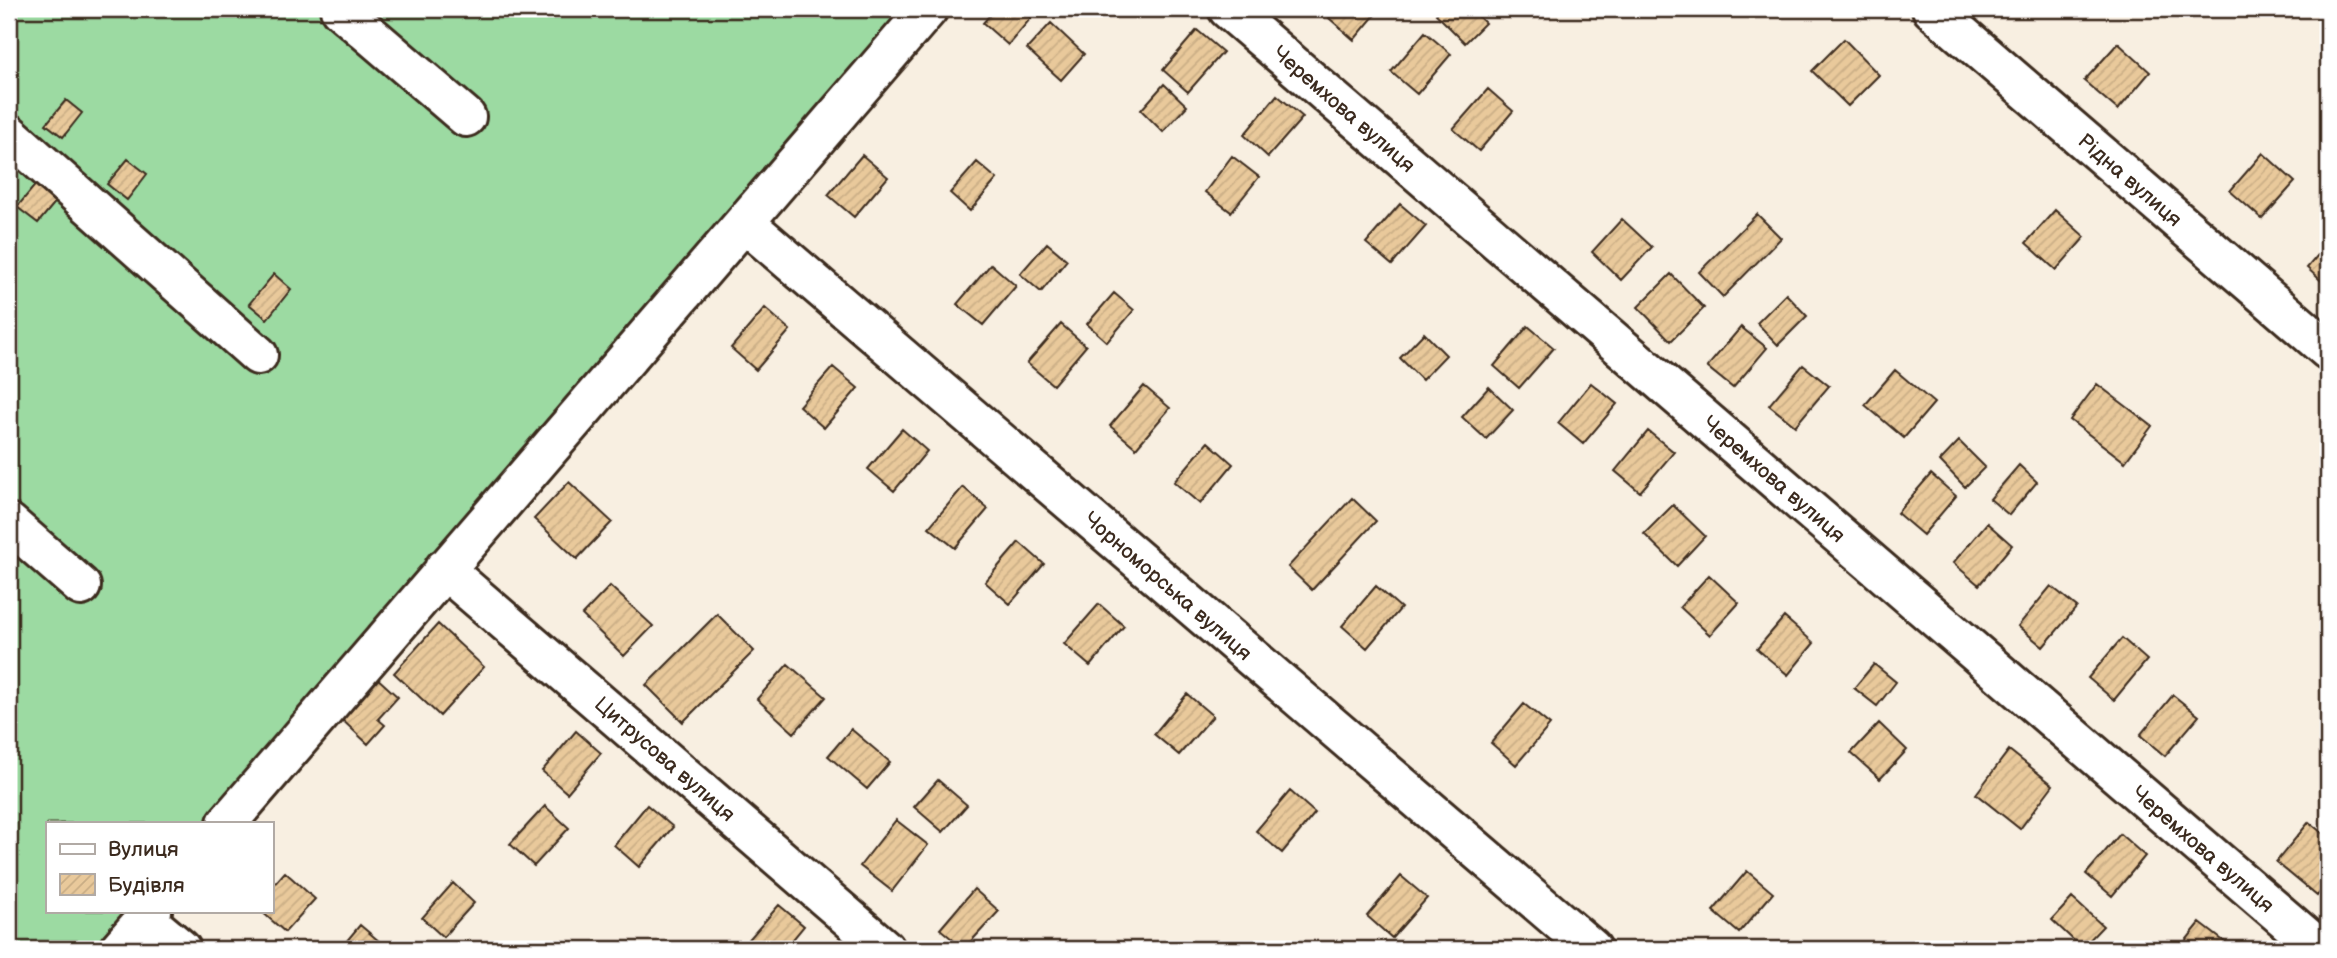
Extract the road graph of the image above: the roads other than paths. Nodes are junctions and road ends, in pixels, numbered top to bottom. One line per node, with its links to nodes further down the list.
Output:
1 (340, 9): 5 (street)
2 (928, 9): 7 (street)
3 (1228, 9): 19 (street, Черемхова вулиця)
4 (1931, 9): 8 (street, Рідна вулиця)
5 (466, 117)
6 (9, 134): 9 (street)
7 (745, 223): 11 (street); 18 (street, Чорноморська вулиця)
8 (2328, 350)
9 (258, 355)
10 (9, 523): 12 (street)
11 (444, 569): 13 (street); 17 (street, Цитрусова вулиця)
12 (81, 586)
13 (228, 822)
14 (148, 915): 15 (street); 16 (street)
15 (119, 949)
16 (181, 949)
17 (885, 949)
18 (1592, 949)
19 (2320, 949)

